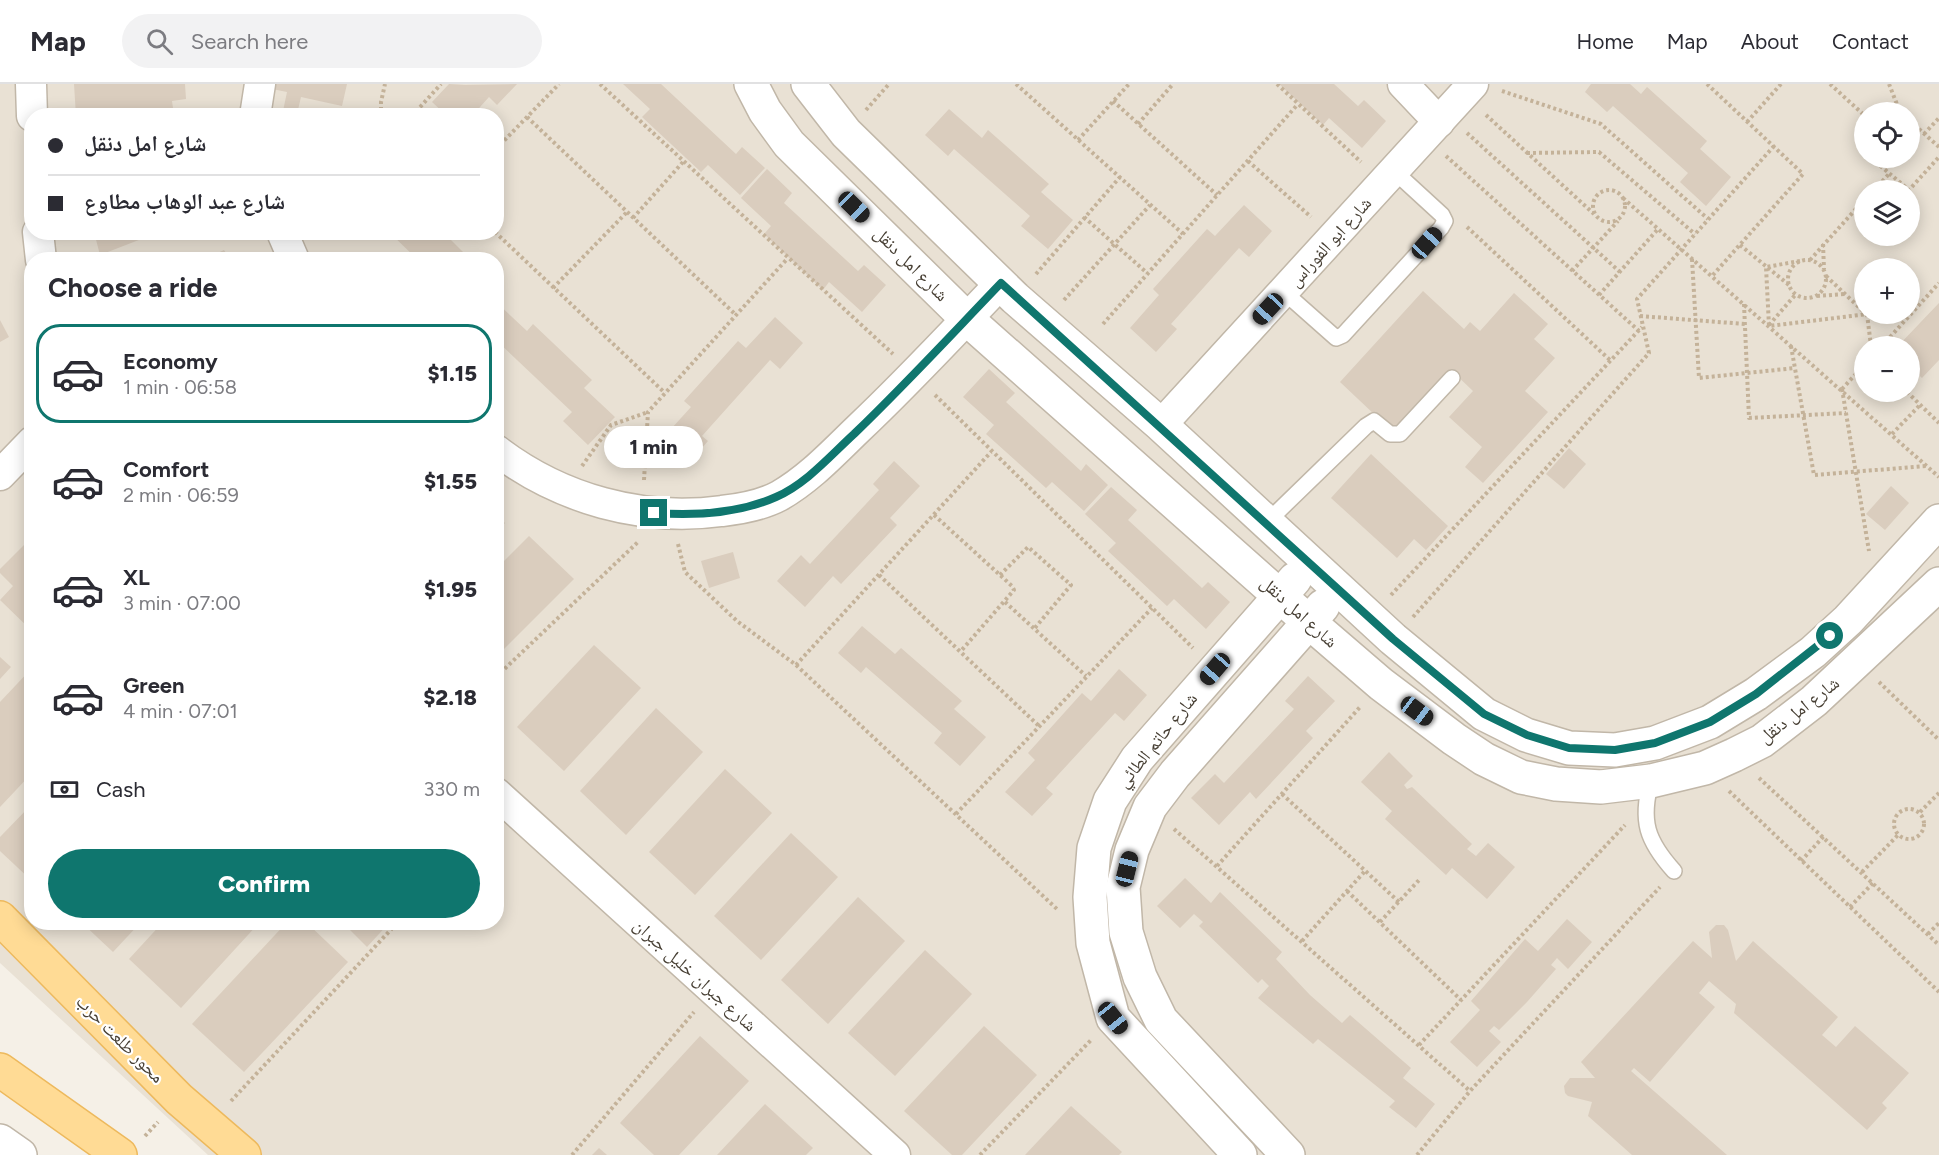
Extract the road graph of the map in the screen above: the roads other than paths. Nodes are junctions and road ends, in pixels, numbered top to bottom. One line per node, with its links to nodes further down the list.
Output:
1 (31, 84): 7 (street)
2 (260, 84): 8 (street)
3 (751, 84): 12 (street, شارع امل دنقل)
4 (808, 84): 10 (street, شارع امل دنقل)
5 (1403, 84): 6 (street)
6 (1457, 107): 9 (street, شارع ابو الفوراس)
7 (32, 108)
8 (256, 108)
9 (1389, 177): 11 (street, شارع ابو الفوراس); 11 (lane)
10 (1008, 291): 12 (street); 14 (street, شارع امل دنقل)
11 (1284, 292): 14 (street, شارع ابو الفوراس)
12 (967, 319): 16 (street); 23 (street, شارع امل دنقل)
13 (1452, 378): 19 (lane)
14 (1161, 425): 19 (street, شارع امل دنقل)
15 (24, 450): 17 (street)
16 (504, 456)
17 (0, 475)
18 (1939, 521): 22 (street, شارع امل دنقل)
19 (1267, 522): 20 (street, شارع امل دنقل)
20 (1311, 562): 22 (street, شارع امل دنقل); 23 (street, شارع حاتم الطائي)
21 (1939, 584): 25 (street, شارع امل دنقل)
22 (1339, 588): 24 (street, شارع حاتم الطائي)
23 (1281, 596): 24 (street, شارع امل دنقل); 35 (street, شارع حاتم الطائي)
24 (1309, 622): 25 (street, شارع امل دنقل); 36 (street, شارع حاتم الطائي)
25 (1648, 792): 27 (lane)
26 (504, 800): 34 (street, شارع جبران خليل جبران)
27 (1674, 872)
28 (0, 918): 33 (main road, محور طلعت حرب)
29 (0, 1070): 31 (main road)
30 (0, 1141): 32 (street)
31 (131, 1147)
32 (20, 1155)
33 (244, 1155)
34 (895, 1155)
35 (1240, 1155)
36 (1288, 1155)

